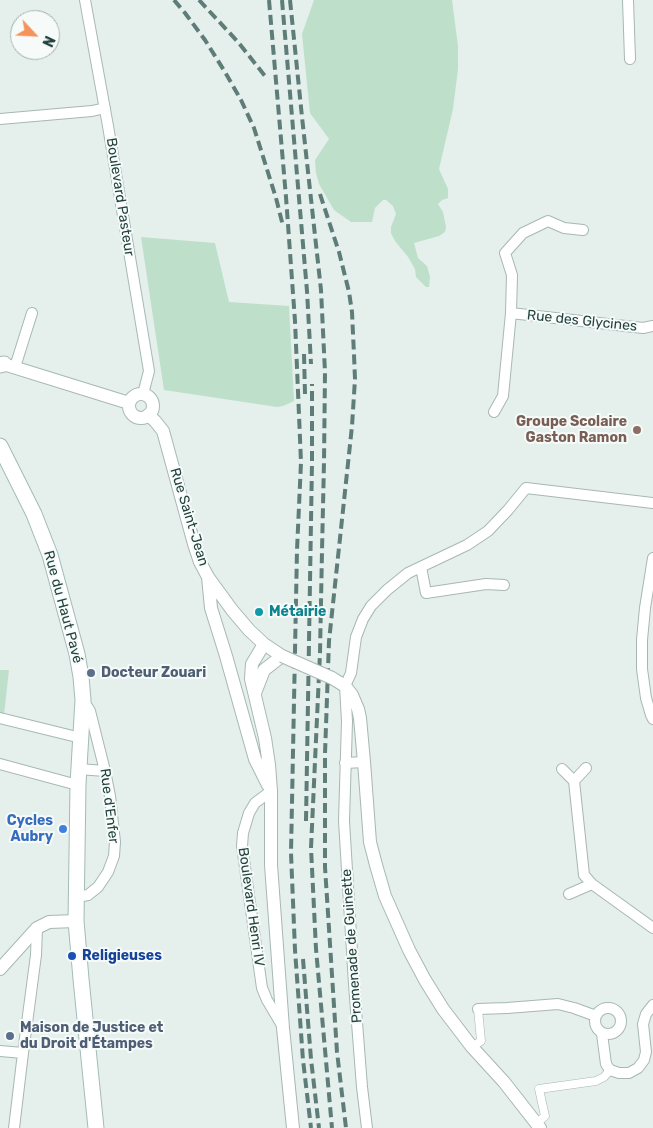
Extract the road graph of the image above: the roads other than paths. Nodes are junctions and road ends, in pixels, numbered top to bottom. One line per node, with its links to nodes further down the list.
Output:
1 (85, 0): 4 (street, Boulevard Pasteur)
2 (628, 0): 3 (street)
3 (630, 59)
4 (104, 108): 5 (street); 11 (street, Boulevard Pasteur)
5 (0, 120)
6 (583, 230): 8 (street, Rue des Glycines)
7 (32, 313): 10 (street)
8 (511, 313): 9 (street, Rue des Glycines); 13 (street, Rue des Glycines)
9 (653, 326)
10 (5, 365): 12 (street)
11 (143, 394): 12 (street); 14 (street)
12 (129, 403): 14 (street)
13 (494, 412)
14 (148, 415): 19 (street, Rue Saint-Jean)
15 (0, 446): 25 (main road, Rue du Haut Pavé)
16 (653, 504): 18 (street)
17 (653, 558): 27 (street)
18 (421, 567): 20 (street); 23 (street)
19 (208, 577): 21 (street, Rue Saint-Jean); 37 (street, Boulevard Henri IV)
20 (504, 585)
21 (264, 644): 22 (street, Rue Saint-Jean); 24 (street, Boulevard Henri IV)
22 (282, 656): 23 (street, Rue Saint-Jean, bridge); 24 (street)
23 (345, 686): 29 (street); 30 (street, Promenade de Guinette)
24 (255, 693): 37 (street, Boulevard Henri IV)
25 (83, 700): 28 (main road, Rue du Haut Pavé); 34 (street, Rue d'Enfer)
26 (0, 718): 28 (street)
27 (653, 719)
28 (82, 738): 35 (main road, Rue du Haut Pavé)
29 (364, 762): 30 (street); 50 (street)
30 (345, 763): 58 (street, Promenade de Guinette)
31 (0, 764): 35 (street)
32 (586, 768): 36 (street)
33 (562, 769): 36 (street)
34 (105, 771): 35 (street); 40 (street, Rue d'Enfer)
35 (79, 777): 40 (main road, Rue du Haut Pavé)
36 (574, 781): 38 (street)
37 (271, 791): 48 (street, Boulevard Henri IV); 48 (street, Boulevard Henri IV)
38 (592, 884): 39 (street); 43 (street)
39 (569, 894)
40 (77, 898): 41 (main road, Rue du Haut Pavé)
41 (76, 921): 42 (street); 56 (main road, Rue du Haut Pavé)
42 (37, 928): 44 (street); 52 (street)
43 (653, 928)
44 (0, 969)
45 (653, 1004): 53 (street)
46 (478, 1009): 47 (street); 50 (street)
47 (596, 1016): 49 (street); 49 (street)
48 (283, 1028): 57 (street, Boulevard Henri IV)
49 (602, 1034): 53 (street)
50 (472, 1047): 54 (street)
51 (0, 1051): 52 (street)
52 (23, 1054): 55 (street)
53 (610, 1070): 54 (street)
54 (538, 1126)
55 (14, 1128)
56 (96, 1128)
57 (293, 1128)
58 (367, 1128)

